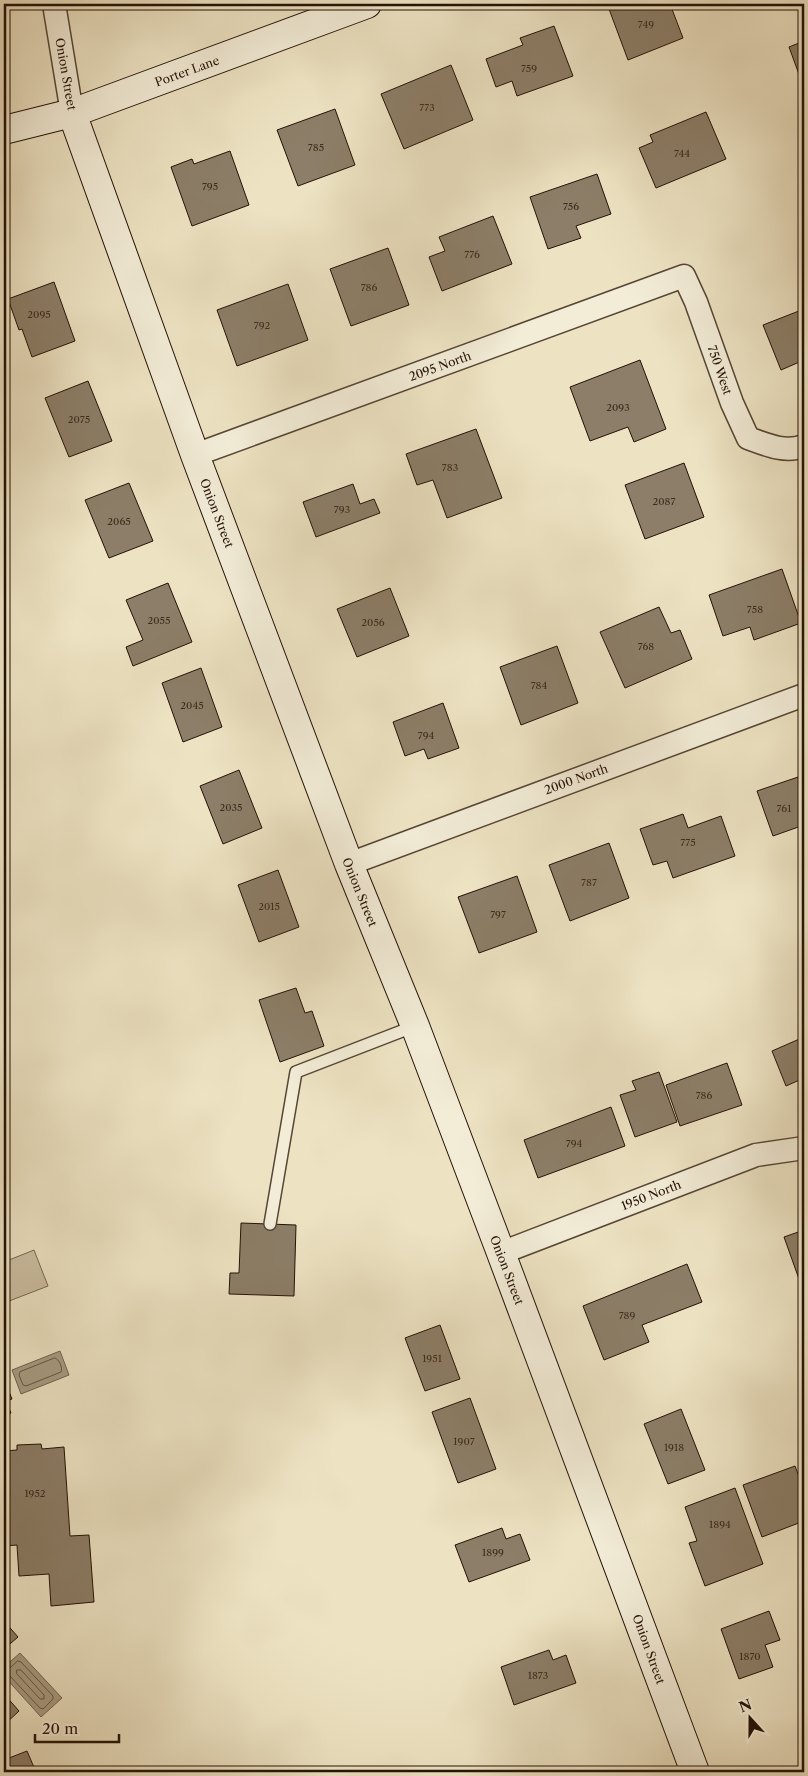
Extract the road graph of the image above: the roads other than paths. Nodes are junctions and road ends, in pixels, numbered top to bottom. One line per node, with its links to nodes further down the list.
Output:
1 (54, 4): 3 (street, Onion Street)
2 (368, 4): 3 (street, Porter Lane)
3 (72, 113): 4 (street, Porter Lane); 7 (street, Onion Street)
4 (4, 130)
5 (684, 276): 6 (street, 750 West); 7 (street, 2095 North)
6 (804, 446)
7 (195, 455): 9 (street, Onion Street)
8 (804, 695): 9 (street, 2000 North)
9 (349, 864): 10 (street, Onion Street)
10 (415, 1026): 12 (lane); 13 (street, Onion Street)
11 (804, 1148): 13 (street, 1950 North)
12 (270, 1224)
13 (501, 1253): 14 (street, Onion Street)
14 (695, 1772)

